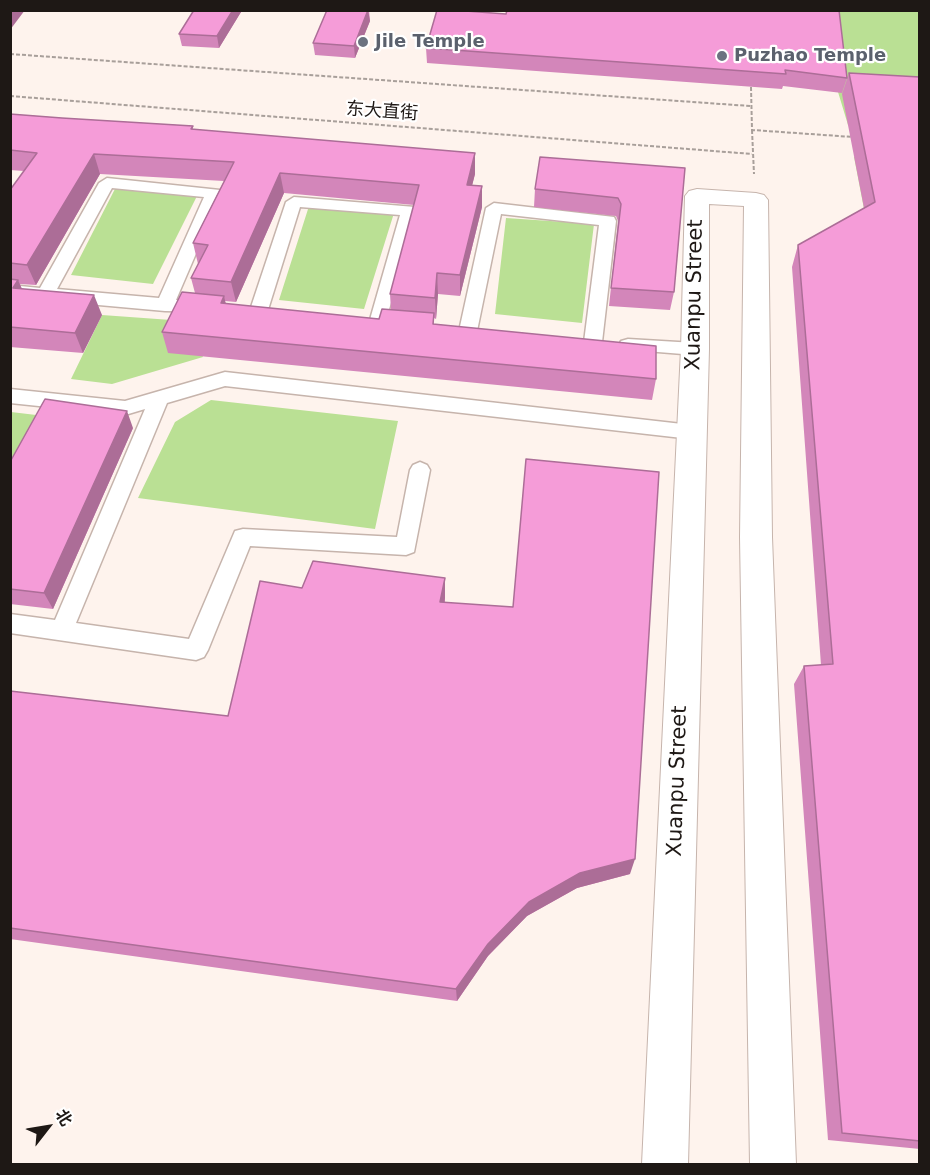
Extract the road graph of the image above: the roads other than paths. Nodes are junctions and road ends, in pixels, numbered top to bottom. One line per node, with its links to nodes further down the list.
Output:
1 (10, 291): 2 (lane)
2 (45, 294): 3 (lane); 3 (lane)
3 (165, 304): 4 (lane)
4 (258, 313): 5 (lane); 7 (lane)
5 (280, 315)
6 (357, 321): 7 (lane)
7 (378, 323): 8 (lane)
8 (401, 325)
9 (445, 329): 10 (lane)
10 (468, 331): 11 (lane); 13 (lane)
11 (490, 333)
12 (570, 340): 13 (lane)
13 (593, 342): 14 (lane)
14 (695, 349): 17 (street, Xuanpu Street); 22 (street, Xuanpu Street)
15 (10, 396): 16 (lane)
16 (159, 399): 17 (lane); 20 (lane)
17 (691, 432): 21 (street, Xuanpu Street)
18 (420, 470): 20 (lane)
19 (10, 623): 20 (lane)
20 (62, 630)
21 (665, 1164)
22 (773, 1164)

